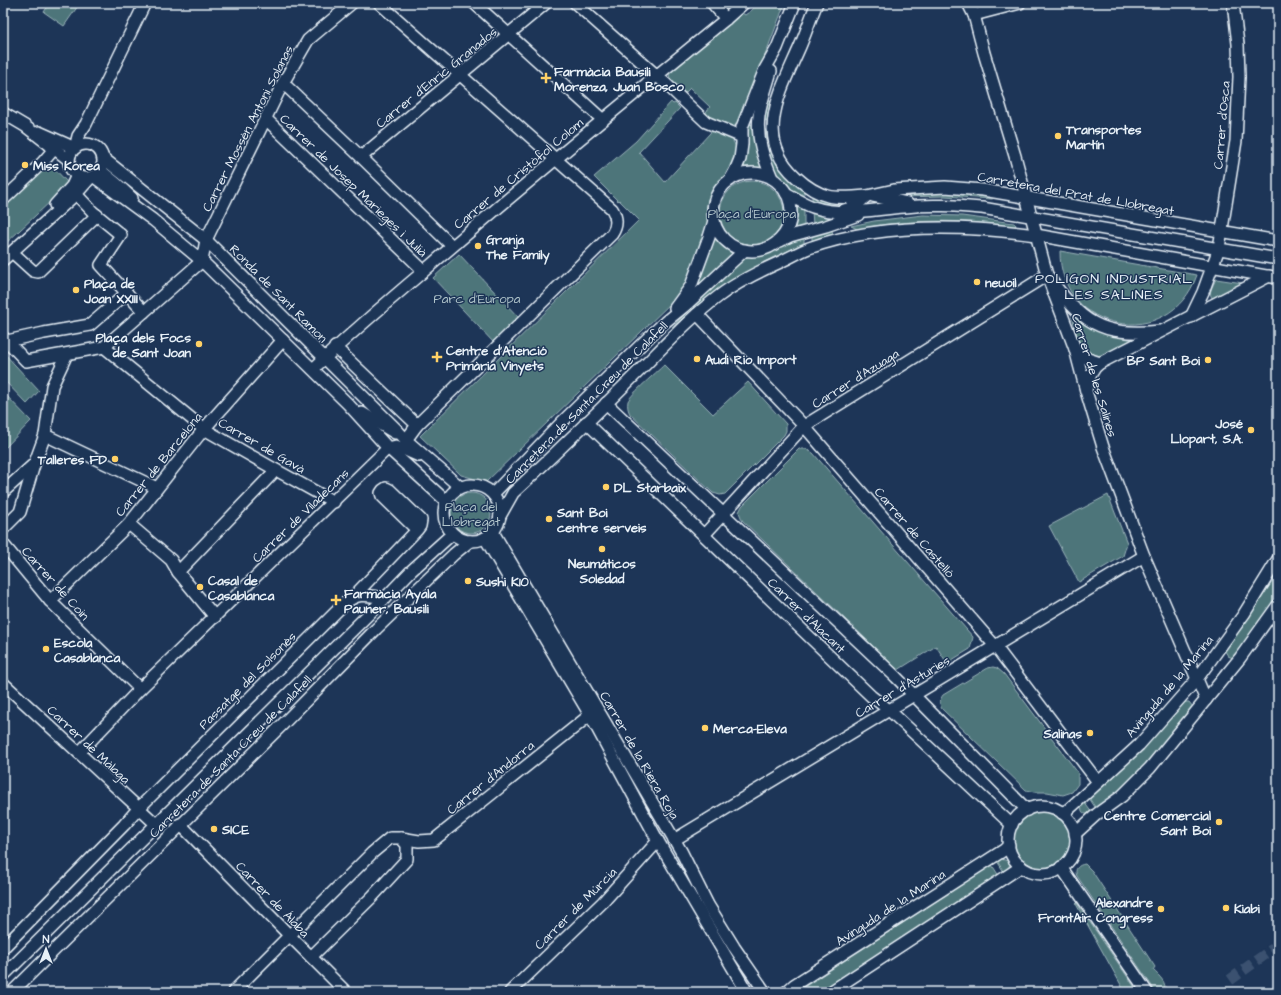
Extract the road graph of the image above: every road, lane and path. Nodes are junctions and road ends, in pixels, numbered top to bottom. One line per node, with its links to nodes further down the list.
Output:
1 (145, 3): 26 (street)
2 (352, 3): 21 (street, Carrer Mossèn Antoni Solanas)
3 (380, 3): 19 (street)
4 (474, 3): 16 (street)
5 (546, 3): 16 (street, Carrer d'Enric Granados)
6 (575, 3): 20 (street)
7 (712, 3): 15 (street)
8 (744, 3): 15 (street, Carrer de Cristòfol Colom)
9 (795, 3): 17 (street)
10 (816, 3): 18 (street)
11 (968, 3): 14 (street, Carrer de les Salines)
12 (1020, 3): 14 (street)
13 (1233, 3): 56 (street, Carrer d'Osca)
14 (974, 15): 44 (street, Carrer de les Salines)
15 (726, 19): 20 (street, Carrer de Cristòfol Colom)
16 (509, 34): 19 (street, Carrer d'Enric Granados); 25 (street)
17 (775, 53): 22 (street); 28 (street)
18 (789, 70): 22 (street); 43 (street)
19 (459, 74): 32 (street, Carrer d'Enric Granados); 34 (street)
20 (657, 76): 25 (street, Carrer de Cristòfol Colom); 28 (street)
21 (283, 83): 24 (street, Carrer Mossèn Antoni Solanas); 32 (street, Carrer de Josep Marieges i Julià)
22 (766, 90): 39 (street)
23 (3, 113): 27 (street)
24 (266, 119): 60 (street, Carrer Mossèn Antoni Solanas); 71 (street, Carrer de Josep Marieges i Julià)
25 (603, 120): 34 (street, Carrer de Cristòfol Colom)
26 (86, 124): 29 (street); 30 (street)
27 (24, 126): 30 (street); 31 (street)
28 (742, 137): 40 (street)
29 (92, 145): 30 (street); 33 (street, Ronda de Sant Ramon)
30 (75, 148): 35 (street)
31 (54, 149): 35 (street); 45 (street)
32 (361, 157): 63 (street, Carrer de Josep Marieges i Julià)
33 (103, 158): 37 (street); 38 (street, Ronda de Sant Ramon)
34 (555, 159): 63 (street, Carrer de Cristòfol Colom); 93 (street)
35 (69, 160): 36 (street)
36 (77, 175): 37 (street, Ronda de Sant Ramon); 59 (street)
37 (95, 175): 42 (street); 46 (street, Ronda de Sant Ramon); 52 (street, Ronda de Sant Ramon)
38 (124, 176): 46 (street, Ronda de Sant Ramon); 60 (street, Ronda de Sant Ramon)
39 (772, 178): 40 (street); 41 (street)
40 (729, 180): 53 (street)
41 (786, 193): 48 (street); 62 (street)
42 (76, 194): 50 (street); 59 (street)
43 (868, 196): 44 (street, Carretera del Prat de Llobregat); 47 (street); 48 (street, Carretera del Prat de Llobregat)
44 (1026, 198): 51 (street, Carrer de les Salines); 56 (street, Carretera del Prat de Llobregat)
45 (3, 200)
46 (134, 200): 52 (street, Ronda de Sant Ramon)
47 (922, 206): 49 (street); 51 (street)
48 (838, 212): 49 (street)
49 (867, 212): 55 (street)
50 (97, 215): 66 (street); 74 (street)
51 (1031, 217): 54 (street); 58 (street, Carrer de les Salines)
52 (153, 220): 69 (street, Ronda de Sant Ramon)
53 (714, 221): 65 (street); 78 (street, Carretera de Santa Creu de Calafell)
54 (1068, 222): 58 (street); 64 (street)
55 (830, 225): 57 (street); 62 (street)
56 (1222, 231): 61 (street, Carretera del Prat de Llobregat); 64 (street, Carrer d'Osca)
57 (862, 234): 58 (street); 76 (street)
58 (1039, 236): 70 (street); 72 (street, Carrer de les Salines)
59 (26, 238): 66 (street)
60 (206, 240): 69 (street, Carrer Mossèn Antoni Solanas); 86 (street, Ronda de Sant Ramon)
61 (1278, 241)
62 (777, 242): 65 (street)
63 (452, 246): 71 (street, Carrer de Cristòfol Colom)
64 (1219, 248): 67 (street); 70 (street, Carrer d'Osca)
65 (745, 250): 78 (street, Carretera de Santa Creu de Calafell)
66 (12, 252): 68 (street)
67 (1278, 259)
68 (3, 260)
69 (202, 261): 75 (street); 81 (street, Ronda de Sant Ramon)
70 (1214, 266): 73 (street); 77 (street, Carrer d'Osca)
71 (424, 271): 83 (street, Carrer de Cristòfol Colom)
72 (1047, 275): 79 (street); 84 (street, Carrer de les Salines); 94 (street, Carrer d'Azuaga)
73 (1273, 277): 77 (street)
74 (127, 293): 75 (street); 80 (street)
75 (144, 312): 82 (street)
76 (697, 314): 90 (street, Carretera de Santa Creu de Calafell); 94 (street, Carrer de Castelló)
77 (1191, 316): 79 (street)
78 (664, 322): 105 (street, Carretera de Santa Creu de Calafell)
79 (1160, 331): 87 (street)
80 (5, 339): 85 (street)
81 (283, 340): 88 (street, Ronda de Sant Ramon); 95 (street, Carrer de Barcelona)
82 (104, 347): 85 (street); 95 (street, Carrer de Gavà)
83 (335, 347): 86 (street, Carrer de Cristòfol Colom); 93 (street, Ronda de Sant Ramon)
84 (1075, 348): 87 (street); 89 (street, Carrer de les Salines)
85 (67, 354): 96 (street)
86 (324, 358): 88 (street, Carrer de Cristòfol Colom); 97 (street, Ronda de Sant Ramon)
87 (1100, 363): 89 (street)
88 (312, 369): 91 (street, Ronda de Sant Ramon)
89 (1086, 391): 118 (street, Carrer de les Salines)
90 (606, 403): 92 (street, Carretera de Santa Creu de Calafell); 108 (street, Carrer d'Alacant)
91 (348, 404): 97 (street, Ronda de Sant Ramon); 98 (street, Ronda de Sant Ramon)
92 (586, 422): 109 (street, Carretera de Santa Creu de Calafell); 115 (street, Carrer d'Alacant)
93 (418, 424): 97 (street)
94 (804, 426): 108 (street, Carrer d'Azuaga); 126 (street, Carrer de Castelló)
95 (204, 429): 101 (street, Carrer de Gavà); 103 (street, Carrer de Barcelona)
96 (45, 435): 100 (street); 103 (street)
97 (406, 440): 99 (street, Ronda de Sant Ramon)
98 (388, 448): 99 (street); 106 (street, Ronda de Sant Ramon); 107 (street, Carrer de Viladecans)
99 (431, 461): 102 (street, Ronda de Sant Ramon)
100 (34, 465): 104 (street); 111 (street)
101 (276, 470): 107 (street, Carrer de Gavà); 120 (street)
102 (460, 487): 105 (street); 106 (street)
103 (157, 488): 110 (street, Carrer de Barcelona)
104 (3, 492)
105 (493, 494): 109 (street)
106 (446, 501): 113 (street)
107 (334, 502): 125 (street, Carrer de Viladecans)
108 (723, 513): 115 (street, Carrer d'Azuaga); 130 (street, Carrer d'Alacant)
109 (500, 516): 114 (street)
110 (129, 524): 120 (street); 123 (street, Carrer de Barcelona)
111 (3, 529)
112 (417, 530): 121 (street, Passatge del Solsonès)
113 (452, 534): 116 (street); 122 (street, Carretera de Santa Creu de Calafell)
114 (489, 535): 116 (street); 133 (street, Carrer de la Riera Roja); 144 (street, Carrer de la Riera Roja)
115 (704, 535): 132 (street, Carrer d'Alacant)
116 (470, 541): 139 (street, Carretera de Santa Creu de Calafell)
117 (3, 544): 123 (street, Carrer de Coin)
118 (1144, 556): 126 (street, Carrer d'Asturies); 127 (street, Carrer de les Salines)
119 (1278, 559): 127 (street, Avinguda de la Marina)
120 (178, 572): 125 (street)
121 (353, 597): 122 (street); 136 (street, Passatge del Solsonès)
122 (385, 598): 140 (street, Carretera de Santa Creu de Calafell)
123 (50, 601): 129 (street, Carrer de Coin)
124 (1278, 605): 131 (street)
125 (215, 617): 129 (street, Carrer de Viladecans)
126 (995, 646): 130 (street, Carrer d'Asturies); 135 (street, Carrer de Castelló)
127 (1197, 679): 131 (street, Carrer de les Salines); 135 (street, Avinguda de la Marina)
128 (3, 683): 134 (street, Carrer de Màlaga)
129 (140, 690): 134 (street, Carrer de Viladecans)
130 (914, 696): 132 (street, Carrer d'Asturies); 137 (street, Carrer d'Alacant)
131 (1206, 700): 142 (street)
132 (889, 710): 141 (street, Carrer d'Alacant); 144 (street, Carrer d'Asturies)
133 (590, 715): 143 (street, Carrer d'Andorra); 145 (street, Carrer de la Riera Roja)
134 (79, 753): 136 (street, Carrer de Màlaga)
135 (1098, 782): 138 (street, Avinguda de la Marina)
136 (139, 808): 140 (street, Carrer de Màlaga); 150 (street, Passatge del Solsonès)
137 (1027, 810): 138 (street); 141 (street)
138 (1062, 813): 142 (street)
139 (180, 824): 149 (street, Carrer de Álaba); 153 (street, Carretera de Santa Creu de Calafell)
140 (157, 825): 152 (street, Carretera de Santa Creu de Calafell)
141 (1012, 825): 146 (street)
142 (1075, 834): 148 (street)
143 (401, 838): 149 (street, Carrer d'Andorra); 151 (street)
144 (674, 840): 158 (street, Carrer de la Riera Roja)
145 (658, 841): 156 (street, Carrer de Múrcia); 157 (street, Carrer de la Riera Roja)
146 (1009, 845): 147 (street); 159 (street, Avinguda de la Marina)
147 (1020, 865): 148 (street); 160 (street)
148 (1061, 867): 161 (street)
149 (290, 936): 151 (street, Carrer de Álaba); 154 (street, Carrer d'Andorra)
150 (3, 948)
151 (311, 957): 155 (street, Carrer de Álaba)
152 (3, 976)
153 (12, 992)
154 (233, 992)
155 (346, 992)
156 (510, 992)
157 (747, 992)
158 (765, 992)
159 (786, 992)
160 (830, 992)
161 (1147, 992)

